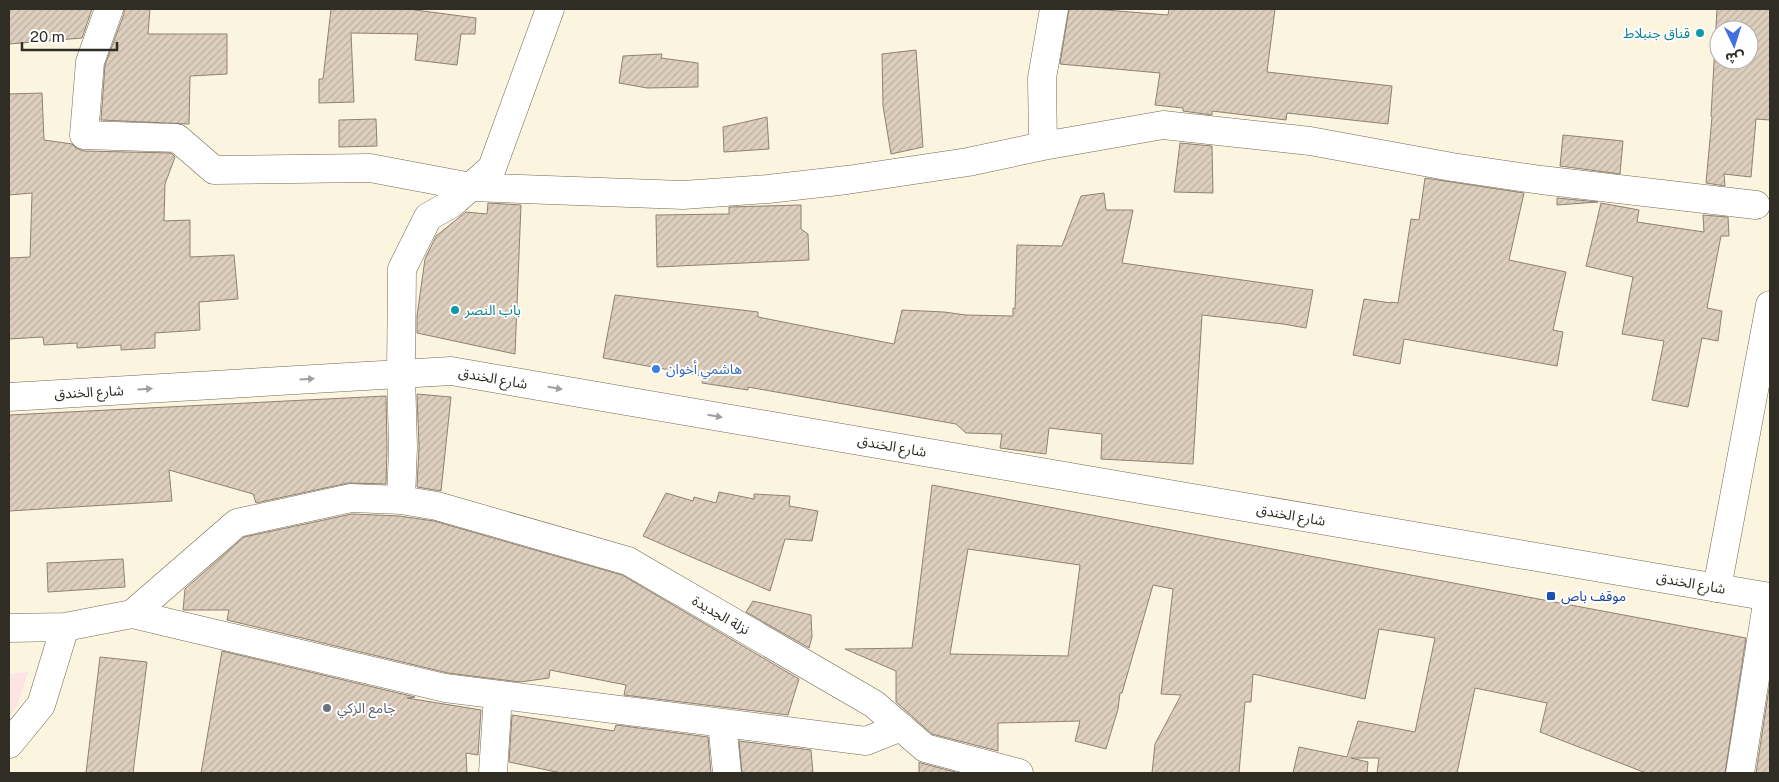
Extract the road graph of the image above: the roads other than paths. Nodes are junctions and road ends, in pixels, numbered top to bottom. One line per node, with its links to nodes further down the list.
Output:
1 (109, 9): 5 (street)
2 (550, 9): 5 (street)
3 (1054, 9): 4 (street)
4 (1043, 146): 5 (street); 6 (street)
5 (470, 187): 8 (street)
6 (1756, 204)
7 (1770, 305): 11 (street)
8 (401, 374): 9 (street, شارع الخندق, one-way to 8); 10 (street); 11 (street, شارع الخندق, one-way to 11)
9 (9, 397)
10 (401, 500): 13 (street, نزلة الجديدة); 18 (street, نزلة الجديدة)
11 (1717, 588): 12 (street, شارع الخندق)
12 (1769, 597): 23 (street)
13 (132, 614): 14 (street); 16 (street)
14 (65, 627): 15 (street); 19 (street)
15 (9, 628)
16 (498, 695): 17 (street); 20 (street)
17 (722, 723): 18 (street); 21 (street)
18 (901, 727): 22 (street, نزلة الجديدة)
19 (9, 744)
20 (493, 773)
21 (727, 773)
22 (1019, 773)
23 (1740, 773)

